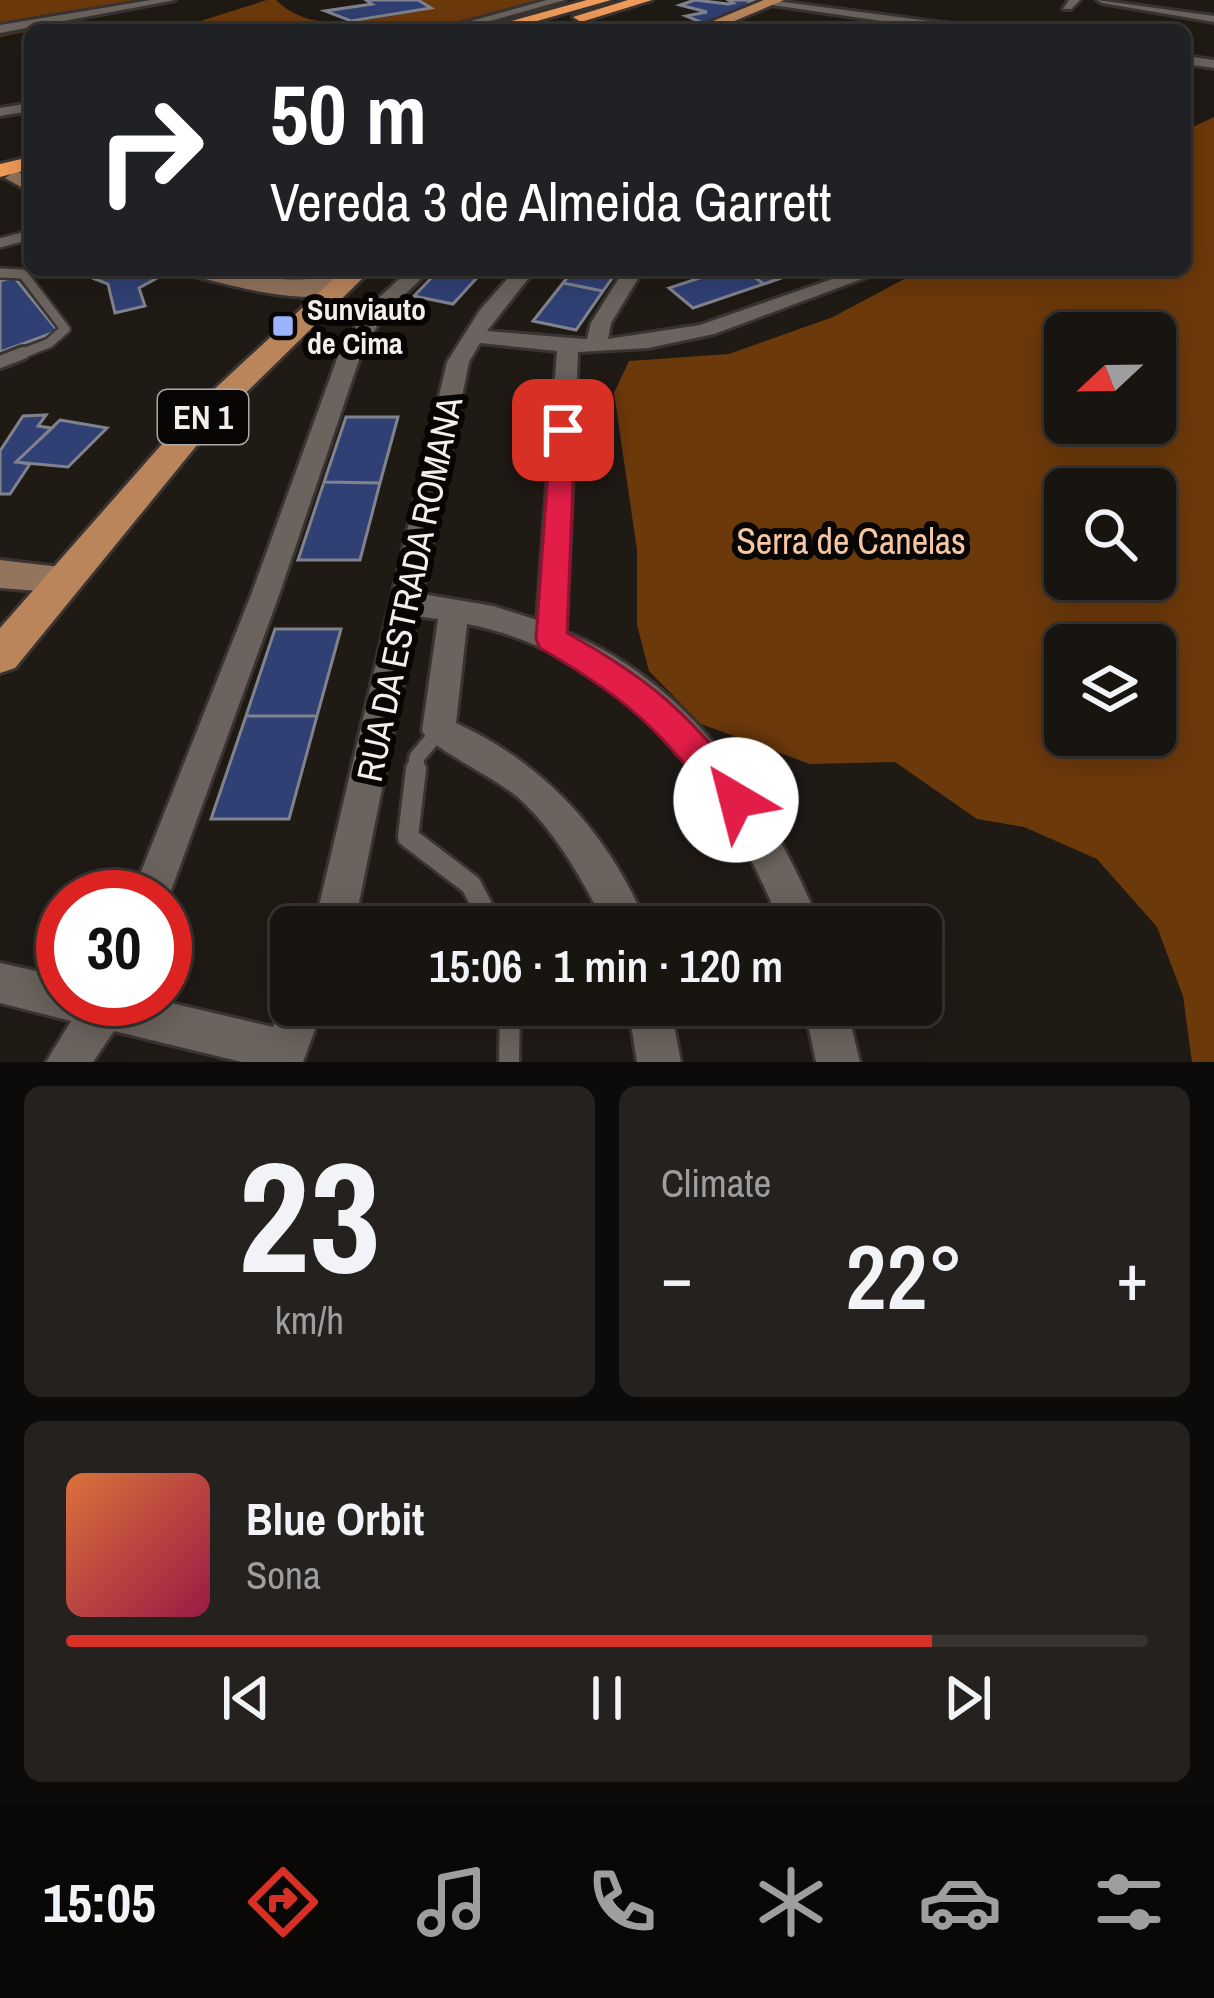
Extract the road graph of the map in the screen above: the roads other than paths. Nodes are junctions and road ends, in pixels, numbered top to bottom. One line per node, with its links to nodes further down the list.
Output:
1 (170, 0): 8 (street)
2 (560, 0): 9 (street)
3 (604, 0): 10 (highway)
4 (644, 0): 11 (highway)
5 (1102, 0): 7 (street)
6 (775, 1): 12 (main road); 13 (street)
7 (1211, 16)
8 (29, 24)
9 (467, 24)
10 (510, 24)
11 (554, 24)
12 (715, 24)
13 (927, 24)
14 (25, 276): 26 (lane)
15 (225, 276): 21 (street)
16 (414, 276): 34 (street)
17 (520, 276): 23 (street, RUA DA ESTRADA ROMANA)
18 (630, 276): 25 (street)
19 (859, 276): 25 (street)
20 (350, 277): 21 (street); 22 (main road, EN 1)
21 (282, 289): 22 (street)
22 (314, 311): 28 (main road, EN 1)
23 (474, 336): 24 (street); 29 (street, RUA DA ESTRADA ROMANA)
24 (568, 346): 25 (street); 31 (street)
25 (596, 346)
26 (0, 362)
27 (0, 574): 28 (street)
28 (64, 579): 32 (main road, EN 1)
29 (405, 603): 30 (street); 35 (street, RUA DA ESTRADA ROMANA)
30 (454, 609): 31 (street); 33 (street)
31 (551, 639): 38 (street)
32 (0, 656)
33 (439, 731): 36 (lane); 37 (street)
34 (160, 870)
35 (339, 906)
36 (486, 906)
37 (615, 906)
38 (792, 906)
39 (0, 983): 40 (street)
40 (36, 992)
41 (93, 1026): 48 (street)
42 (183, 1026): 47 (street)
43 (295, 1026): 47 (street)
44 (510, 1026): 49 (lane)
45 (653, 1026): 50 (street)
46 (830, 1026): 51 (street)
47 (283, 1056)
48 (68, 1062)
49 (509, 1062)
50 (659, 1062)
51 (838, 1062)

